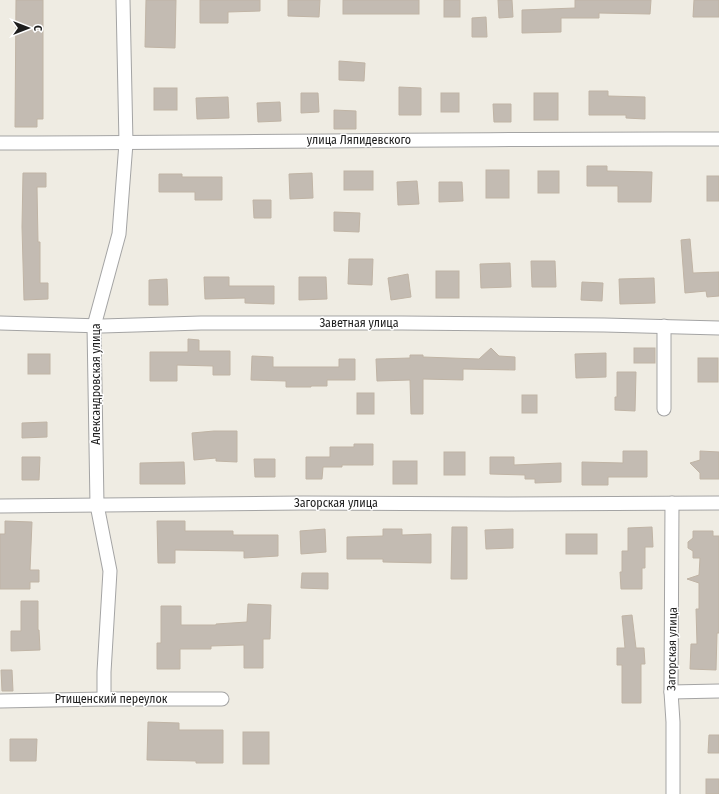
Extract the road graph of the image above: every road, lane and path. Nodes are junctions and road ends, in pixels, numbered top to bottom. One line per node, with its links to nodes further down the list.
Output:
1 (123, 0): 4 (street, Александровская улица)
2 (719, 139): 4 (street, улица Ляпидевского)
3 (0, 143): 4 (street, улица Ляпидевского)
4 (126, 143): 6 (street, Александровская улица)
5 (0, 323): 6 (street, Заветная улица)
6 (94, 326): 7 (street, Заветная улица); 12 (street, Александровская улица)
7 (664, 326): 8 (street, Заветная улица); 9 (street)
8 (719, 328)
9 (664, 409)
10 (672, 503): 11 (street, Загорская улица); 12 (street, Загорская улица); 15 (street, Загорская улица)
11 (719, 503)
12 (96, 505): 13 (street, Загорская улица); 16 (street, Александровская улица)
13 (0, 506)
14 (719, 691): 15 (street)
15 (671, 692): 19 (street, Загорская улица)
16 (104, 699): 17 (street, Ртищенский переулок); 18 (street, Ртищенский переулок)
17 (222, 699)
18 (0, 701)
19 (673, 794)

